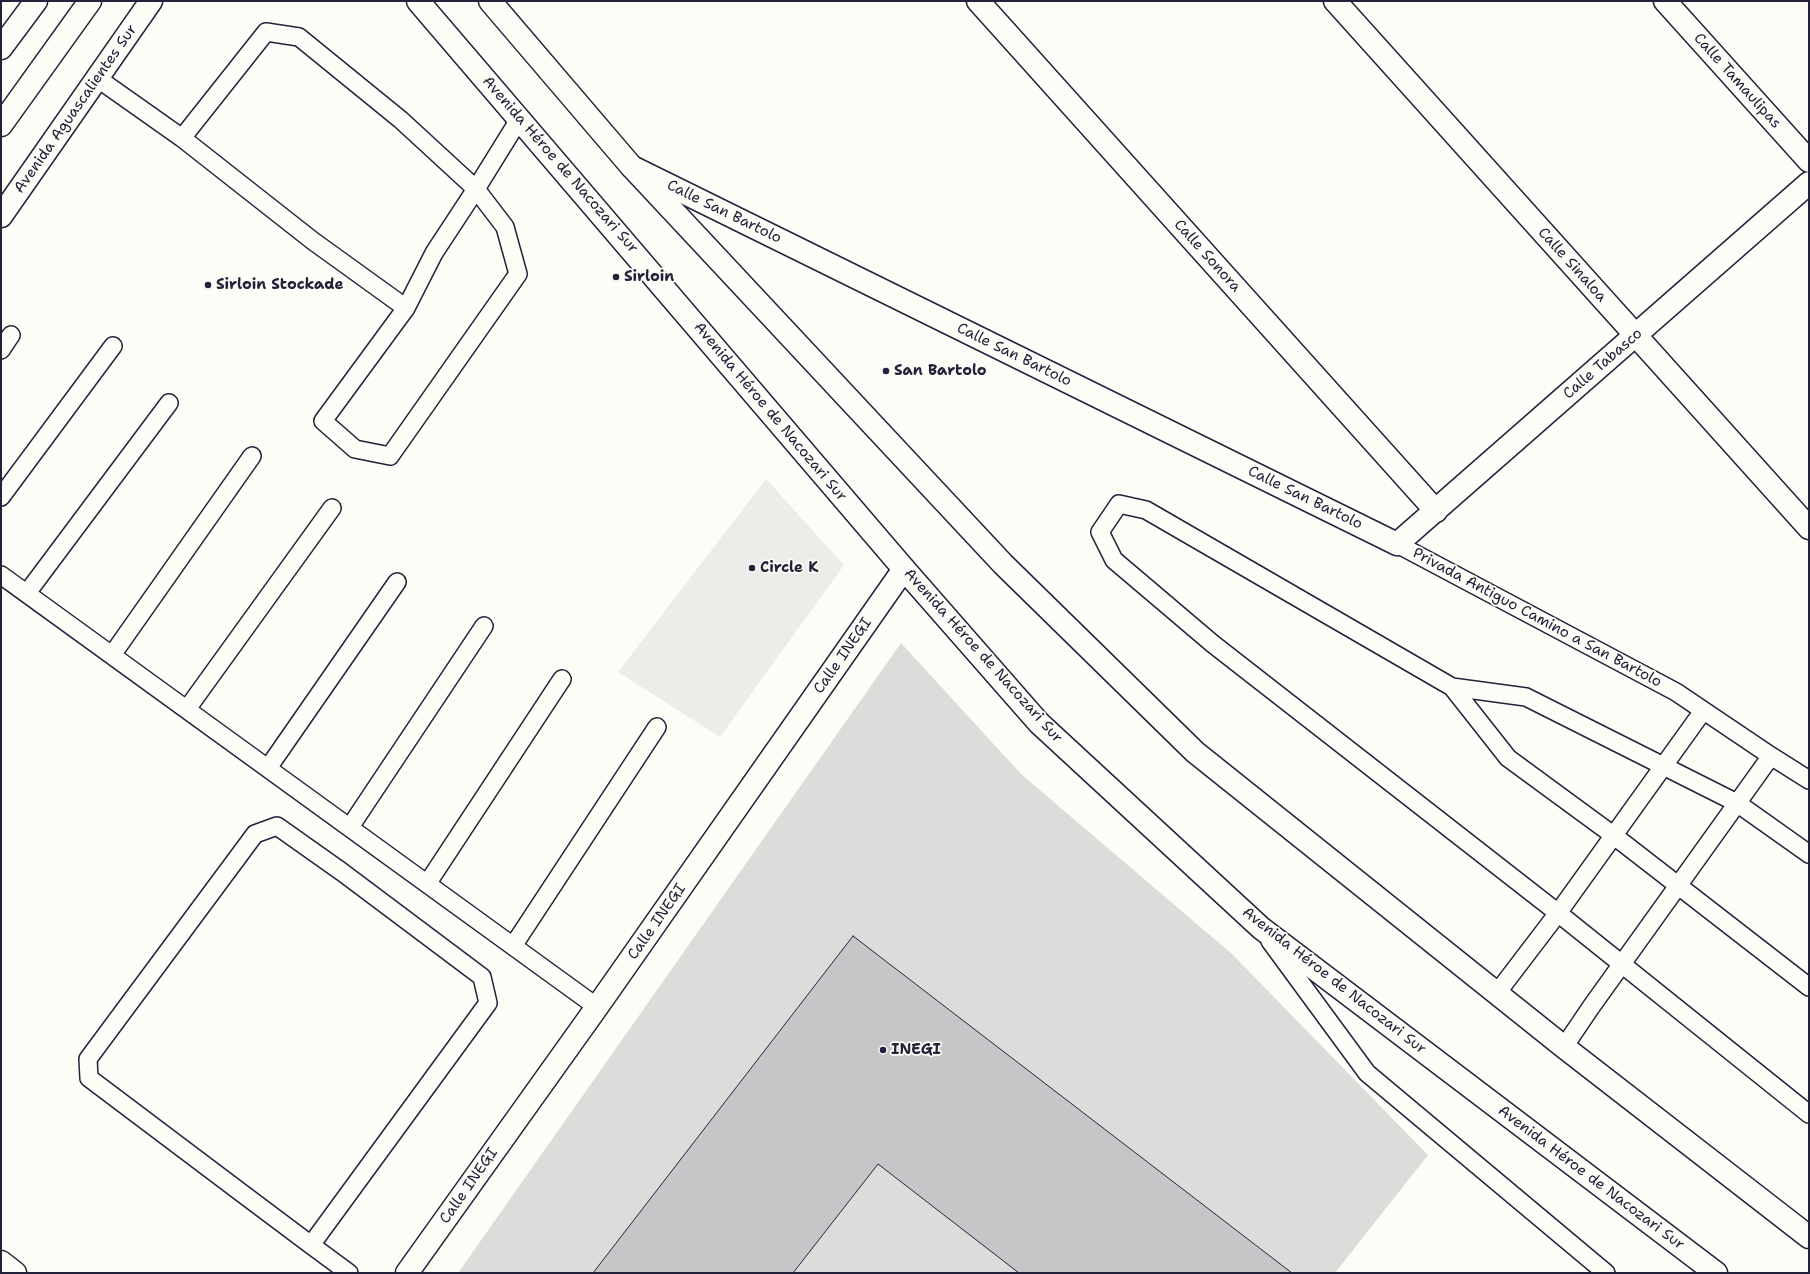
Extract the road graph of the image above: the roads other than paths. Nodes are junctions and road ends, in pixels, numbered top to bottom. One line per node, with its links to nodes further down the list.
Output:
1 (36, 1): 9 (street)
2 (90, 1): 12 (street)
3 (150, 1): 10 (street, Avenida Aguascalientes Sur)
4 (418, 1): 11 (street, Avenida Héroe de Nacozari Sur)
5 (490, 1): 15 (street)
6 (978, 1): 28 (street, Calle Sonora)
7 (1335, 1): 21 (street, Calle Sinaloa)
8 (1665, 1): 14 (street, Calle Tamaulipas)
9 (1, 48)
10 (97, 78): 13 (lane); 18 (street, Avenida Aguascalientes Sur)
11 (520, 118): 17 (lane); 31 (street, Avenida Héroe de Nacozari Sur)
12 (1, 125)
13 (182, 138): 17 (lane); 19 (lane)
14 (1809, 162)
15 (631, 166): 30 (street, Calle San Bartolo); 57 (street)
16 (1809, 183): 21 (street, Calle Tabasco)
17 (476, 189): 19 (lane); 19 (lane)
18 (1, 216)
19 (406, 308)
20 (11, 335): 23 (lane)
21 (1635, 336): 28 (street, Calle Tabasco); 29 (street, Calle Sinaloa)
22 (113, 346): 26 (lane)
23 (1, 350)
24 (169, 403): 34 (lane)
25 (252, 456): 36 (lane)
26 (1, 496)
27 (332, 508): 39 (lane)
28 (1436, 511): 30 (street, Calle Tabasco)
29 (1809, 528)
30 (1397, 544): 40 (lane, Privada Antiguo Camino a San Bartolo)
31 (904, 569): 53 (street, Avenida Héroe de Nacozari Sur); 58 (street, Calle INEGI)
32 (1, 575): 34 (lane)
33 (397, 582): 44 (lane)
34 (27, 593): 36 (lane)
35 (484, 626): 47 (lane)
36 (112, 655): 39 (lane)
37 (562, 679): 50 (lane)
38 (1452, 687): 43 (lane); 48 (lane); 52 (lane)
39 (187, 709): 44 (lane)
40 (1703, 711): 42 (lane, Privada Antiguo Camino a San Bartolo); 43 (lane)
41 (657, 727): 54 (lane)
42 (1770, 756): 45 (lane, Privada Antiguo Camino a San Bartolo); 46 (lane)
43 (1663, 766): 46 (lane); 48 (lane)
44 (268, 768): 47 (lane)
45 (1809, 780)
46 (1737, 803): 49 (lane); 51 (lane)
47 (350, 827): 50 (lane)
48 (1613, 835): 51 (lane); 52 (lane)
49 (1809, 854)
50 (427, 884): 54 (lane)
51 (1678, 885): 55 (lane); 56 (lane)
52 (1558, 913): 55 (lane); 57 (lane)
53 (1261, 928): 67 (lane); 68 (street, Avenida Héroe de Nacozari Sur)
54 (513, 946): 58 (lane)
55 (1622, 964): 59 (lane); 60 (lane)
56 (1809, 987)
57 (1497, 993): 59 (street)
58 (597, 1007): 66 (street, Calle INEGI)
59 (1564, 1047): 61 (street)
60 (1809, 1114)
61 (1809, 1237)
62 (311, 1245): 62 (lane); 65 (lane)
63 (1, 1262): 64 (street)
64 (15, 1273)
65 (349, 1273)
66 (407, 1273)
67 (1606, 1273)
68 (1716, 1273)

